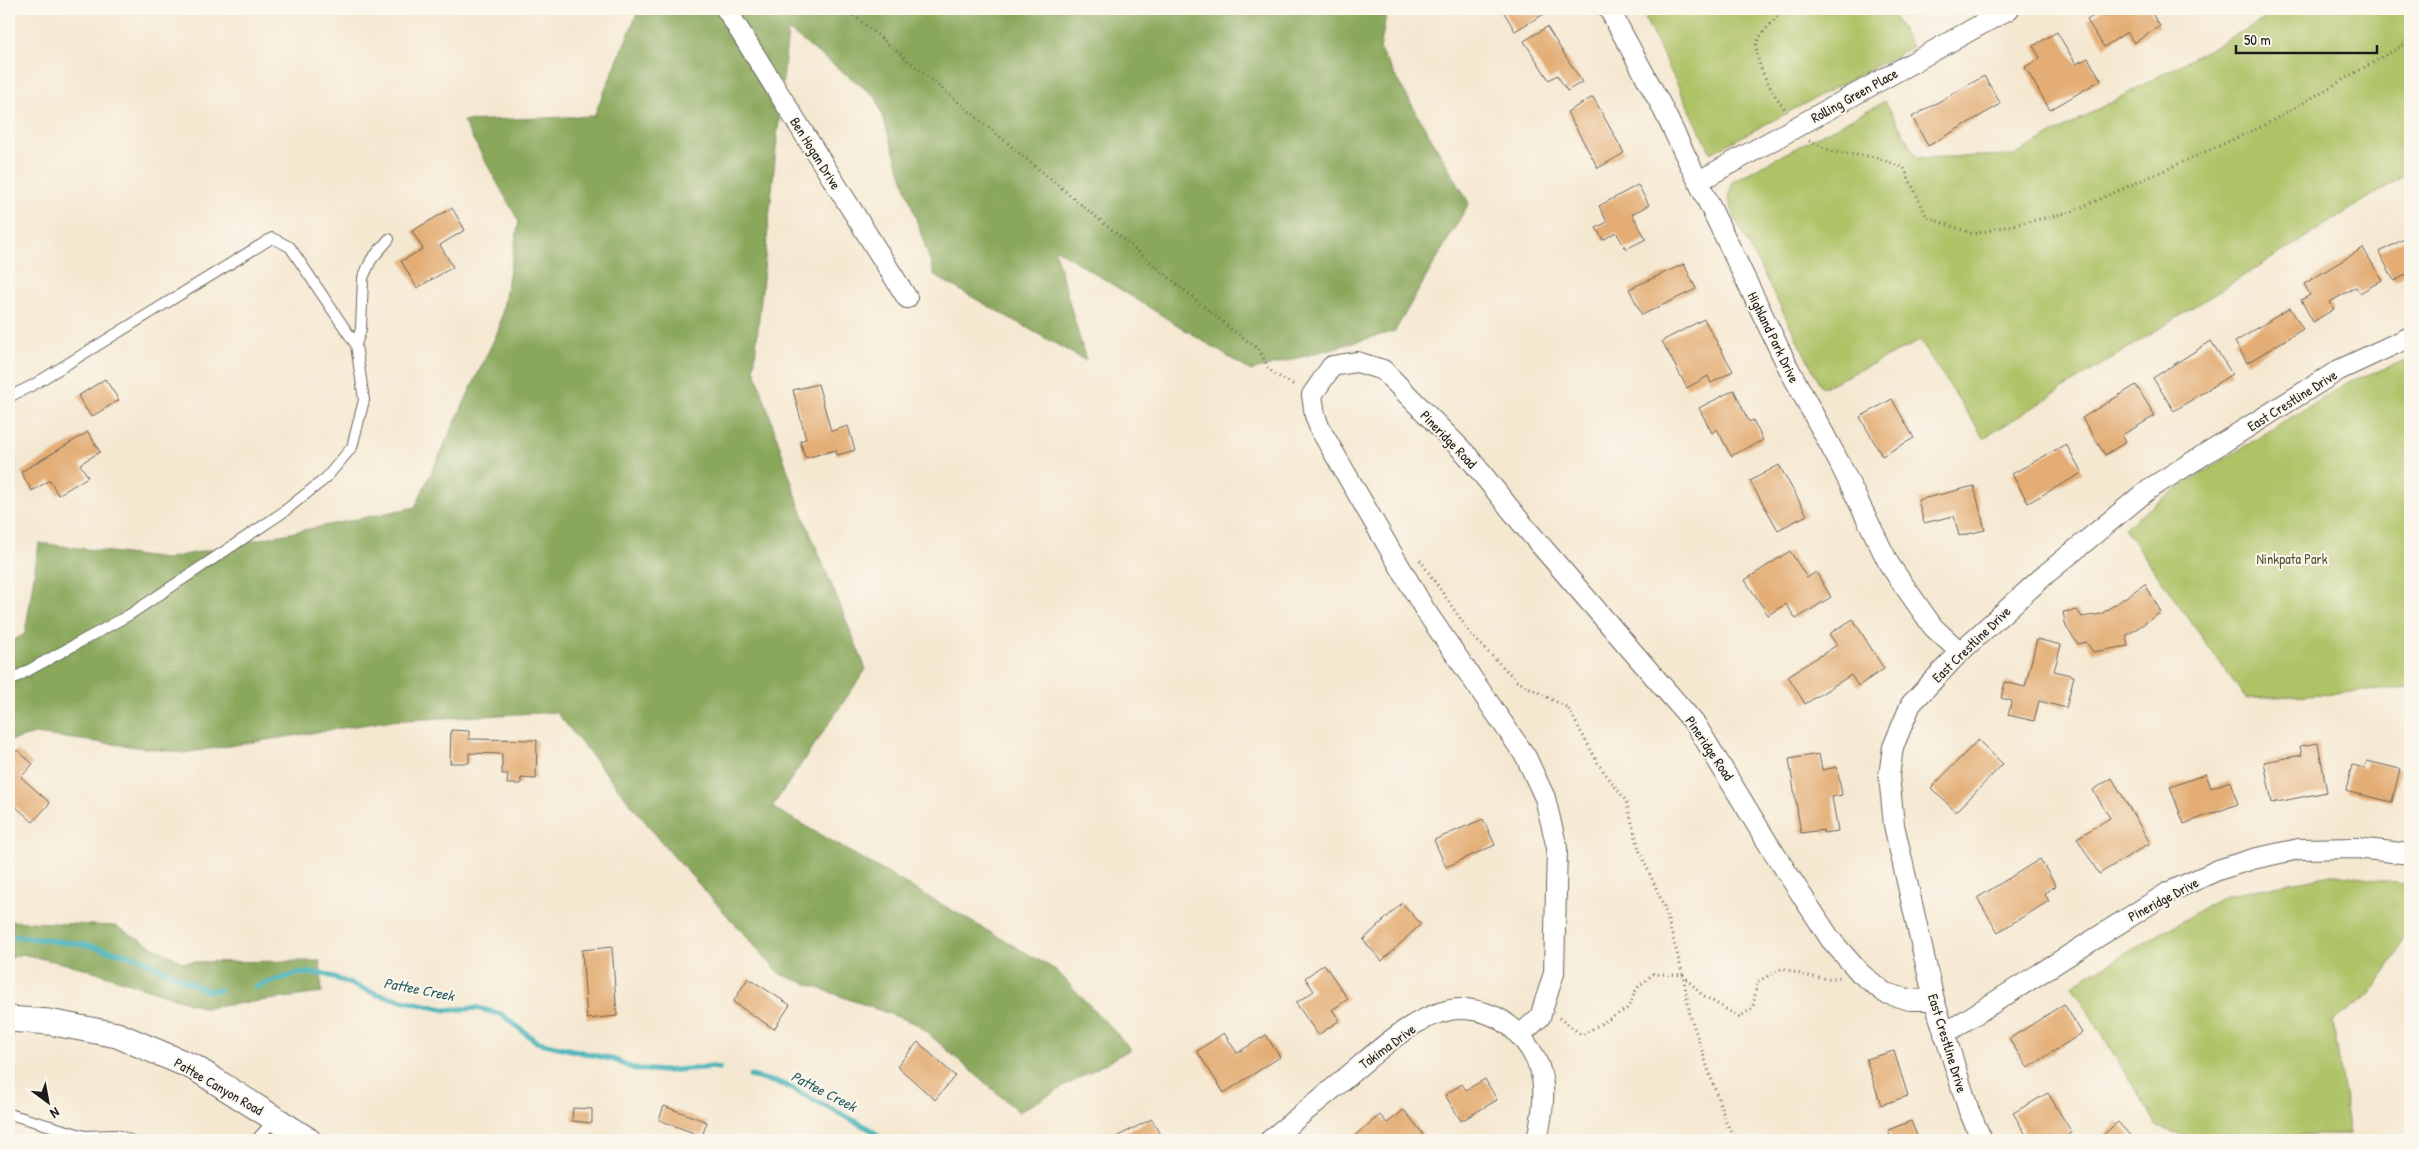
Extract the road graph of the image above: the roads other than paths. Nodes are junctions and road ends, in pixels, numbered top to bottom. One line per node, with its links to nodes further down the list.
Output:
1 (726, 9): 6 (street, Ben Hogan Drive)
2 (1609, 9): 4 (street, Highland Park Drive)
3 (2010, 9): 4 (street, Rolling Green Place)
4 (1699, 181): 10 (street, Highland Park Drive)
5 (389, 239): 8 (lane)
6 (907, 298)
7 (2410, 337): 10 (street, East Crestline Drive)
8 (356, 345): 9 (lane); 11 (lane)
9 (9, 397)
10 (1960, 652): 13 (street, East Crestline Drive)
11 (9, 681)
12 (2410, 854): 15 (street, Pineridge Drive)
13 (1934, 1000): 15 (street, East Crestline Drive); 16 (street, Pineridge Road)
14 (9, 1019): 18 (street, Pattee Canyon Road)
15 (1944, 1034): 24 (street, East Crestline Drive)
16 (1520, 1035): 22 (street, Takima Drive); 23 (street, Takima Drive)
17 (9, 1114): 19 (lane)
18 (275, 1119): 20 (lane); 21 (street, Pattee Canyon Road)
19 (130, 1140)
20 (256, 1140)
21 (308, 1140)
22 (1270, 1140)
23 (1537, 1140)
24 (1982, 1140)

